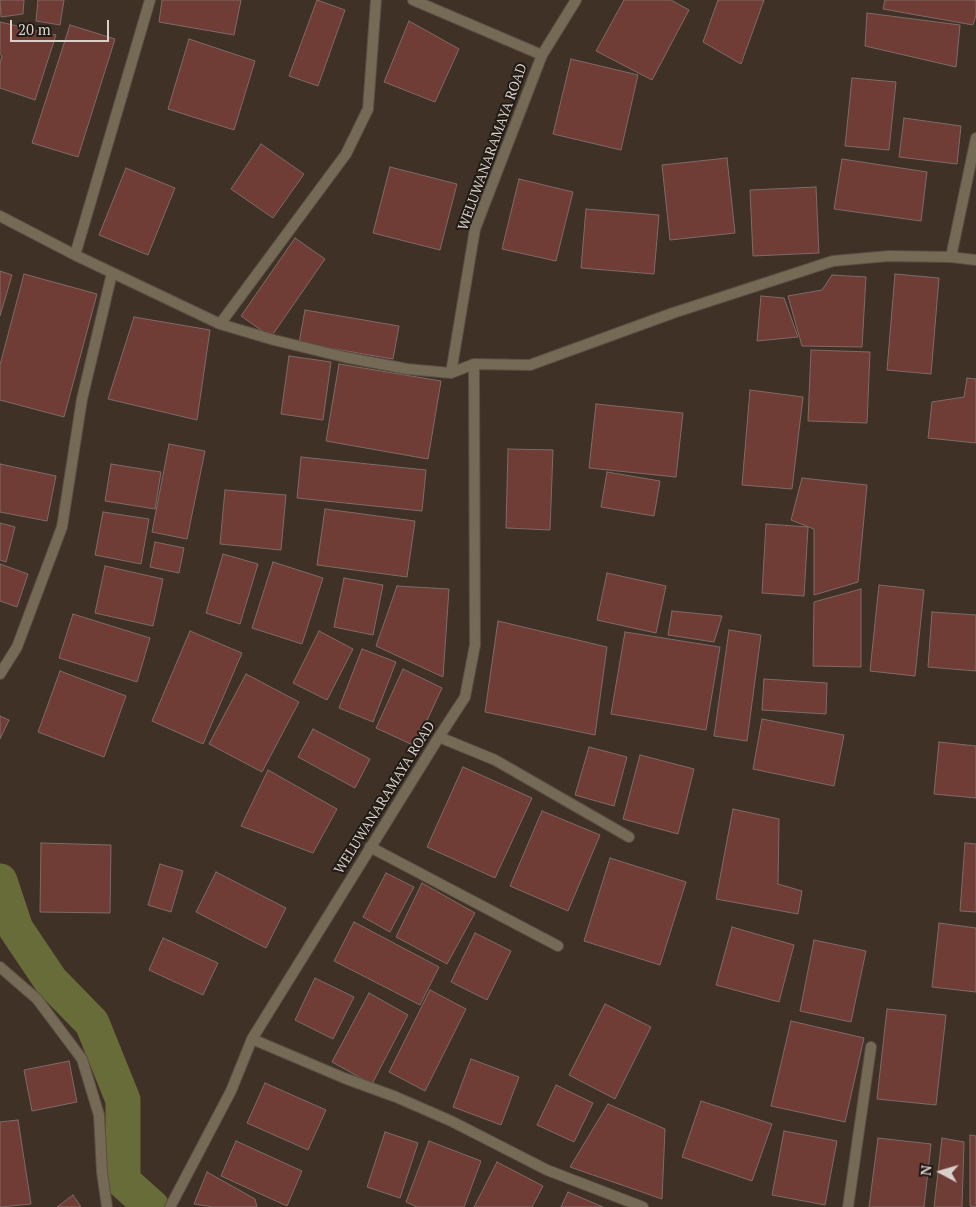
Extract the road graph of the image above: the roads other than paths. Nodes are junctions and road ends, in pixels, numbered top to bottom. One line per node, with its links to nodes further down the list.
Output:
1 (150, 0): 8 (street)
2 (376, 0): 12 (street)
3 (413, 0): 5 (street)
4 (576, 0): 5 (street, WELUWANARAMAYA ROAD)
5 (542, 54): 14 (street, WELUWANARAMAYA ROAD)
6 (976, 138): 9 (street)
7 (0, 216): 8 (street)
8 (74, 255): 11 (street)
9 (952, 257): 10 (street); 13 (street)
10 (976, 260)
11 (112, 272): 12 (street); 15 (street)
12 (220, 324): 14 (street)
13 (474, 364): 14 (street); 16 (street, WELUWANARAMAYA ROAD)
14 (451, 373)
15 (0, 674)
16 (439, 737): 17 (street); 18 (street, WELUWANARAMAYA ROAD)
17 (629, 837)
18 (370, 847): 19 (street); 21 (street, WELUWANARAMAYA ROAD)
19 (558, 946)
20 (0, 967): 23 (street)
21 (252, 1039): 24 (street, WELUWANARAMAYA ROAD); 25 (street)
22 (871, 1047): 26 (street)
23 (107, 1207)
24 (170, 1207)
25 (643, 1207)
26 (848, 1207)

